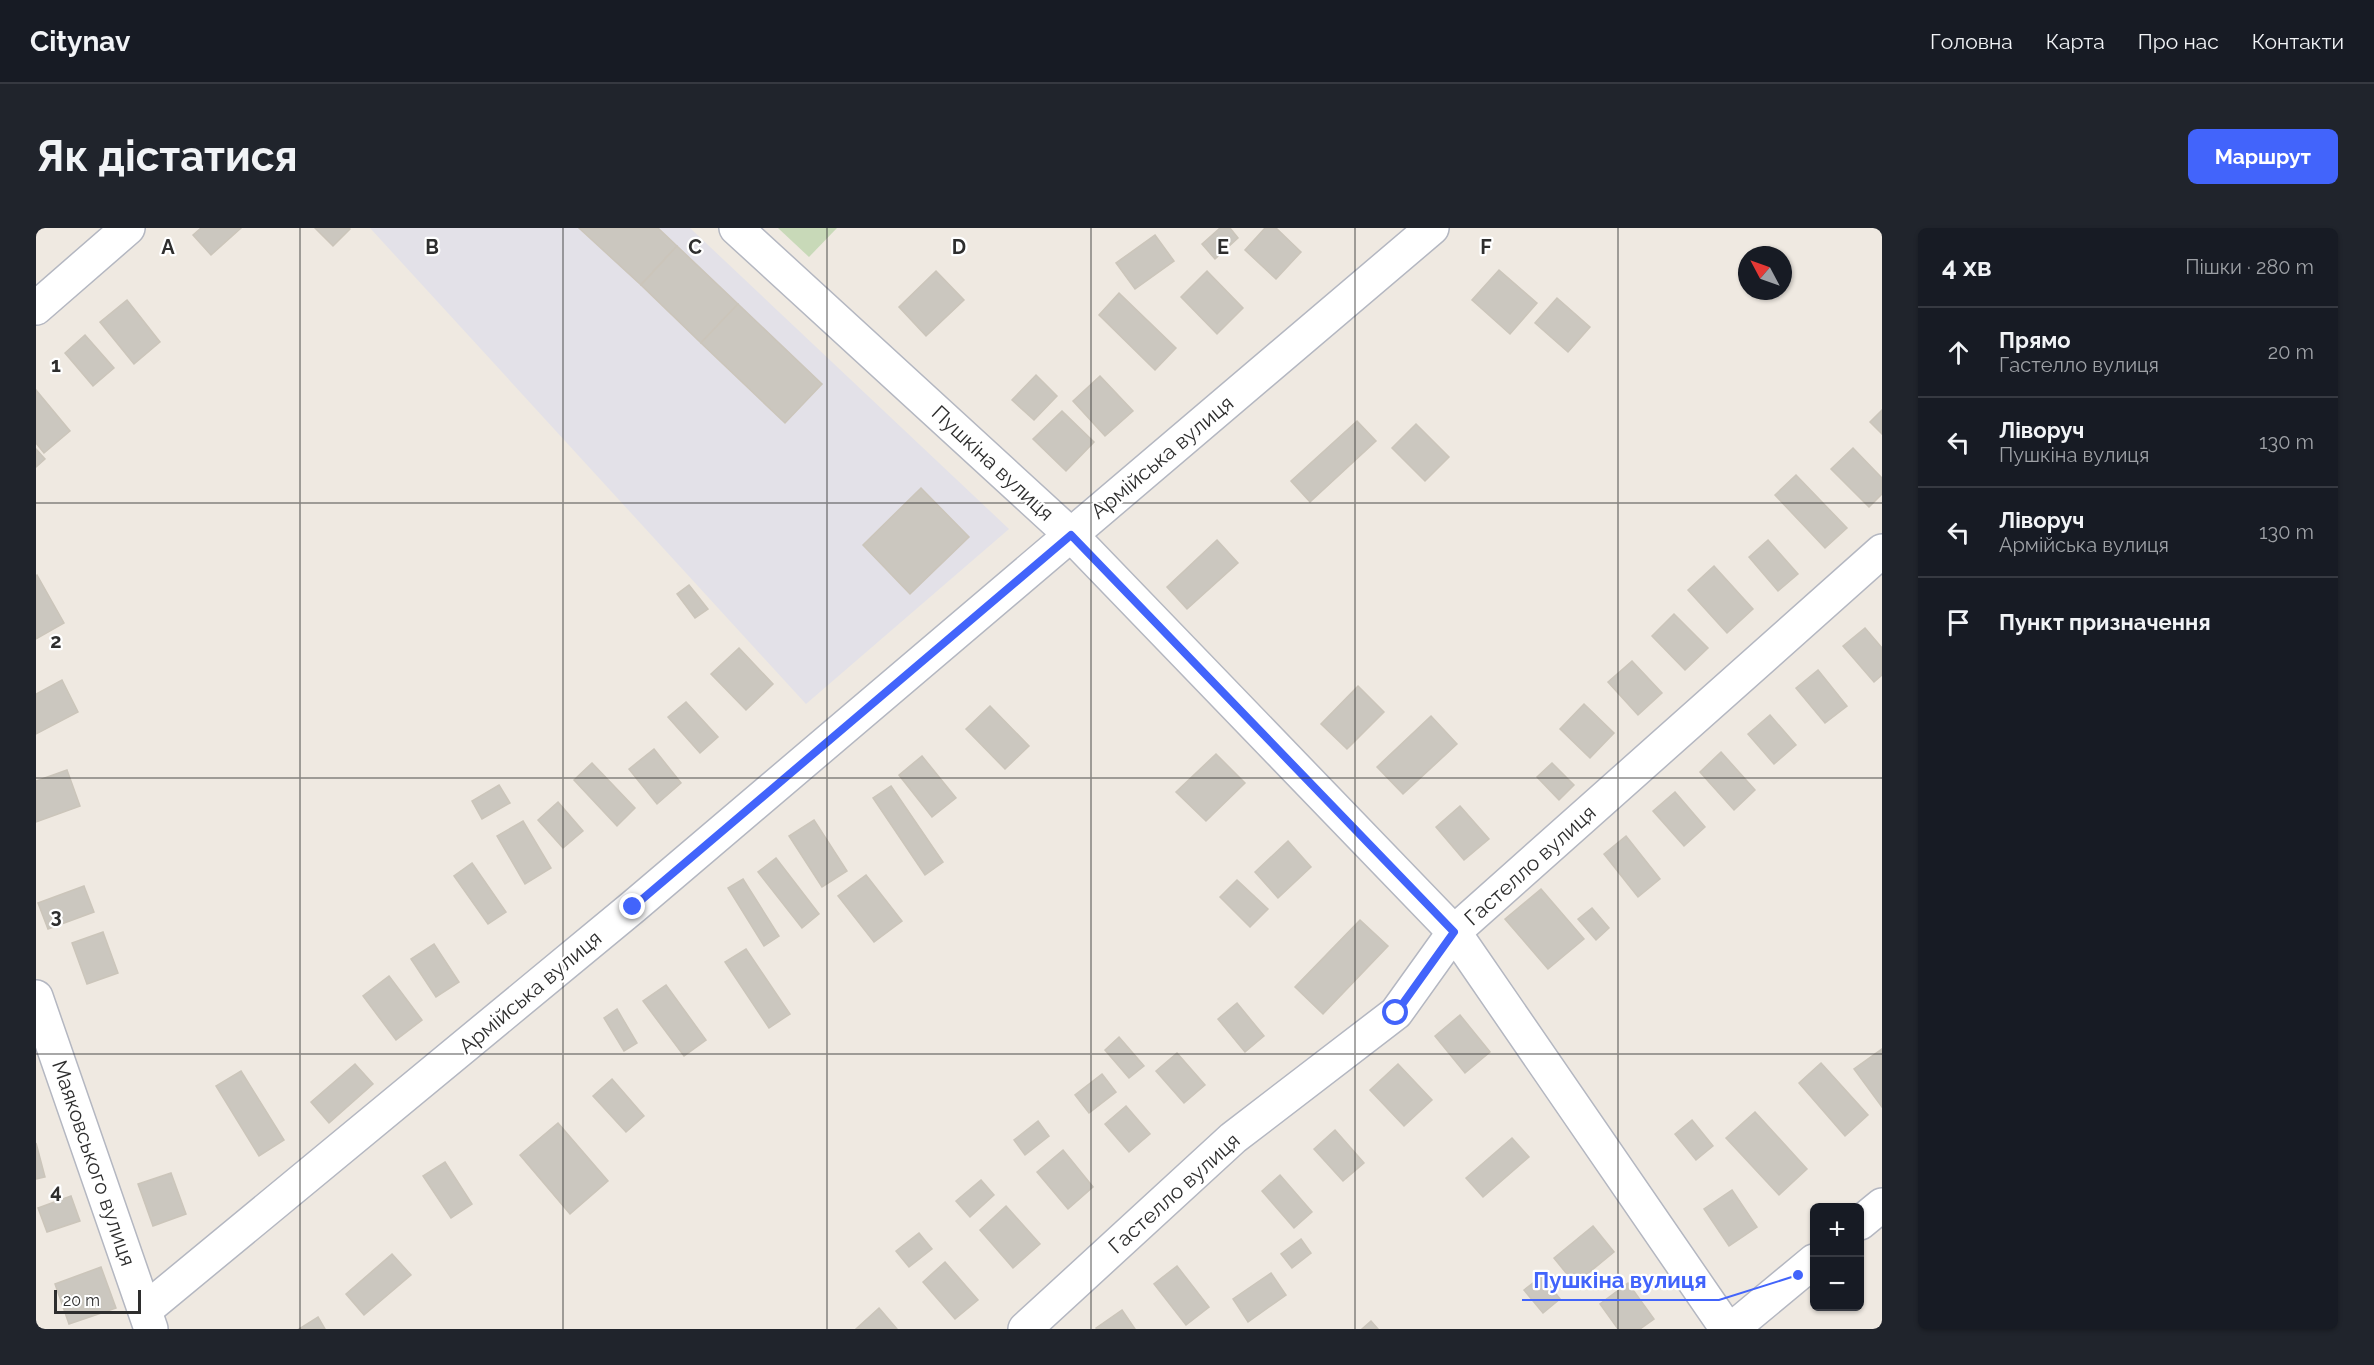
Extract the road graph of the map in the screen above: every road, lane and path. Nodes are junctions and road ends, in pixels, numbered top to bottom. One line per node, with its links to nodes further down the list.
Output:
1 (128, 228): 4 (street)
2 (736, 228): 5 (street, Пушкіна вулиця)
3 (1432, 228): 5 (street, Армійська вулиця)
4 (36, 308)
5 (1071, 535): 7 (street, Пушкіна вулиця); 12 (street, Армійська вулиця)
6 (1882, 551): 7 (street, Гастелло вулиця)
7 (1454, 932): 13 (street, Гастелло вулиця); 14 (street, Пушкіна вулиця)
8 (36, 997): 12 (street, Маяковського вулиця)
9 (1882, 1205): 10 (street)
10 (1864, 1220)
11 (1810, 1265): 15 (street)
12 (148, 1319)
13 (1025, 1329)
14 (1727, 1329)
15 (1731, 1329)

